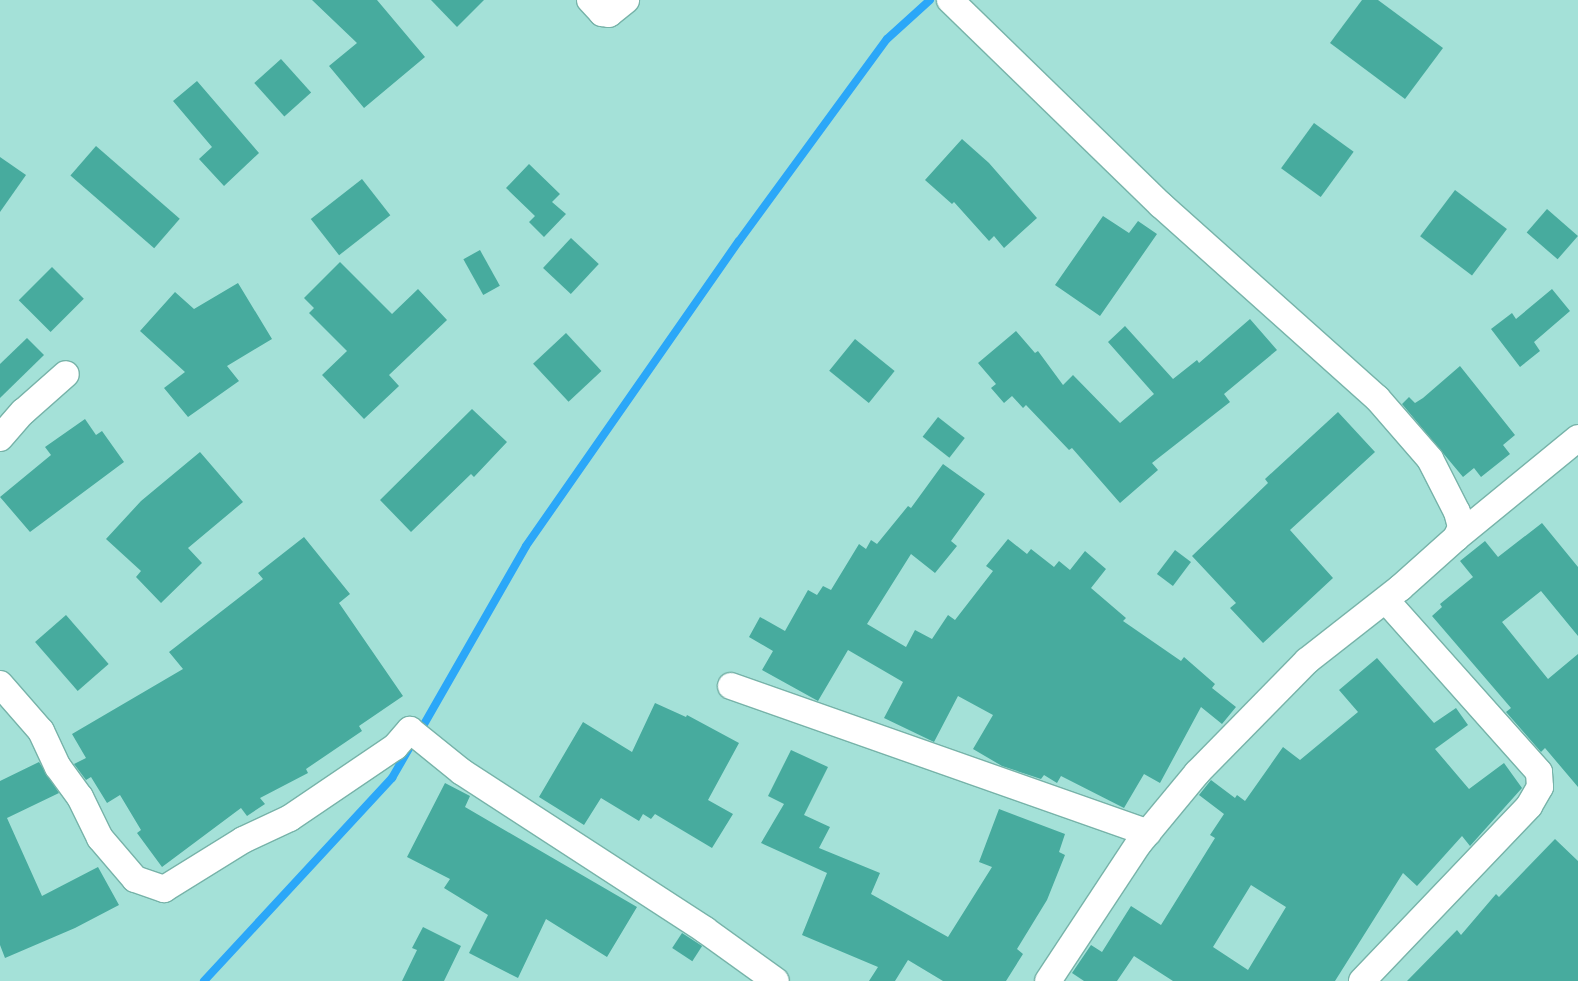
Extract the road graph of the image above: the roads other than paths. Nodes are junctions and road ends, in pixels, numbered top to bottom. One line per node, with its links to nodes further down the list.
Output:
1 (590, 0): 2 (street)
2 (626, 0)
3 (950, 0): 7 (street)
4 (66, 374): 5 (street)
5 (0, 438)
6 (1578, 438): 7 (street)
7 (1456, 538): 8 (street)
8 (1386, 600): 11 (street); 14 (street)
9 (0, 684): 12 (street)
10 (731, 686): 11 (street)
11 (1148, 833): 13 (street)
12 (776, 981)
13 (1048, 981)
14 (1362, 981)

